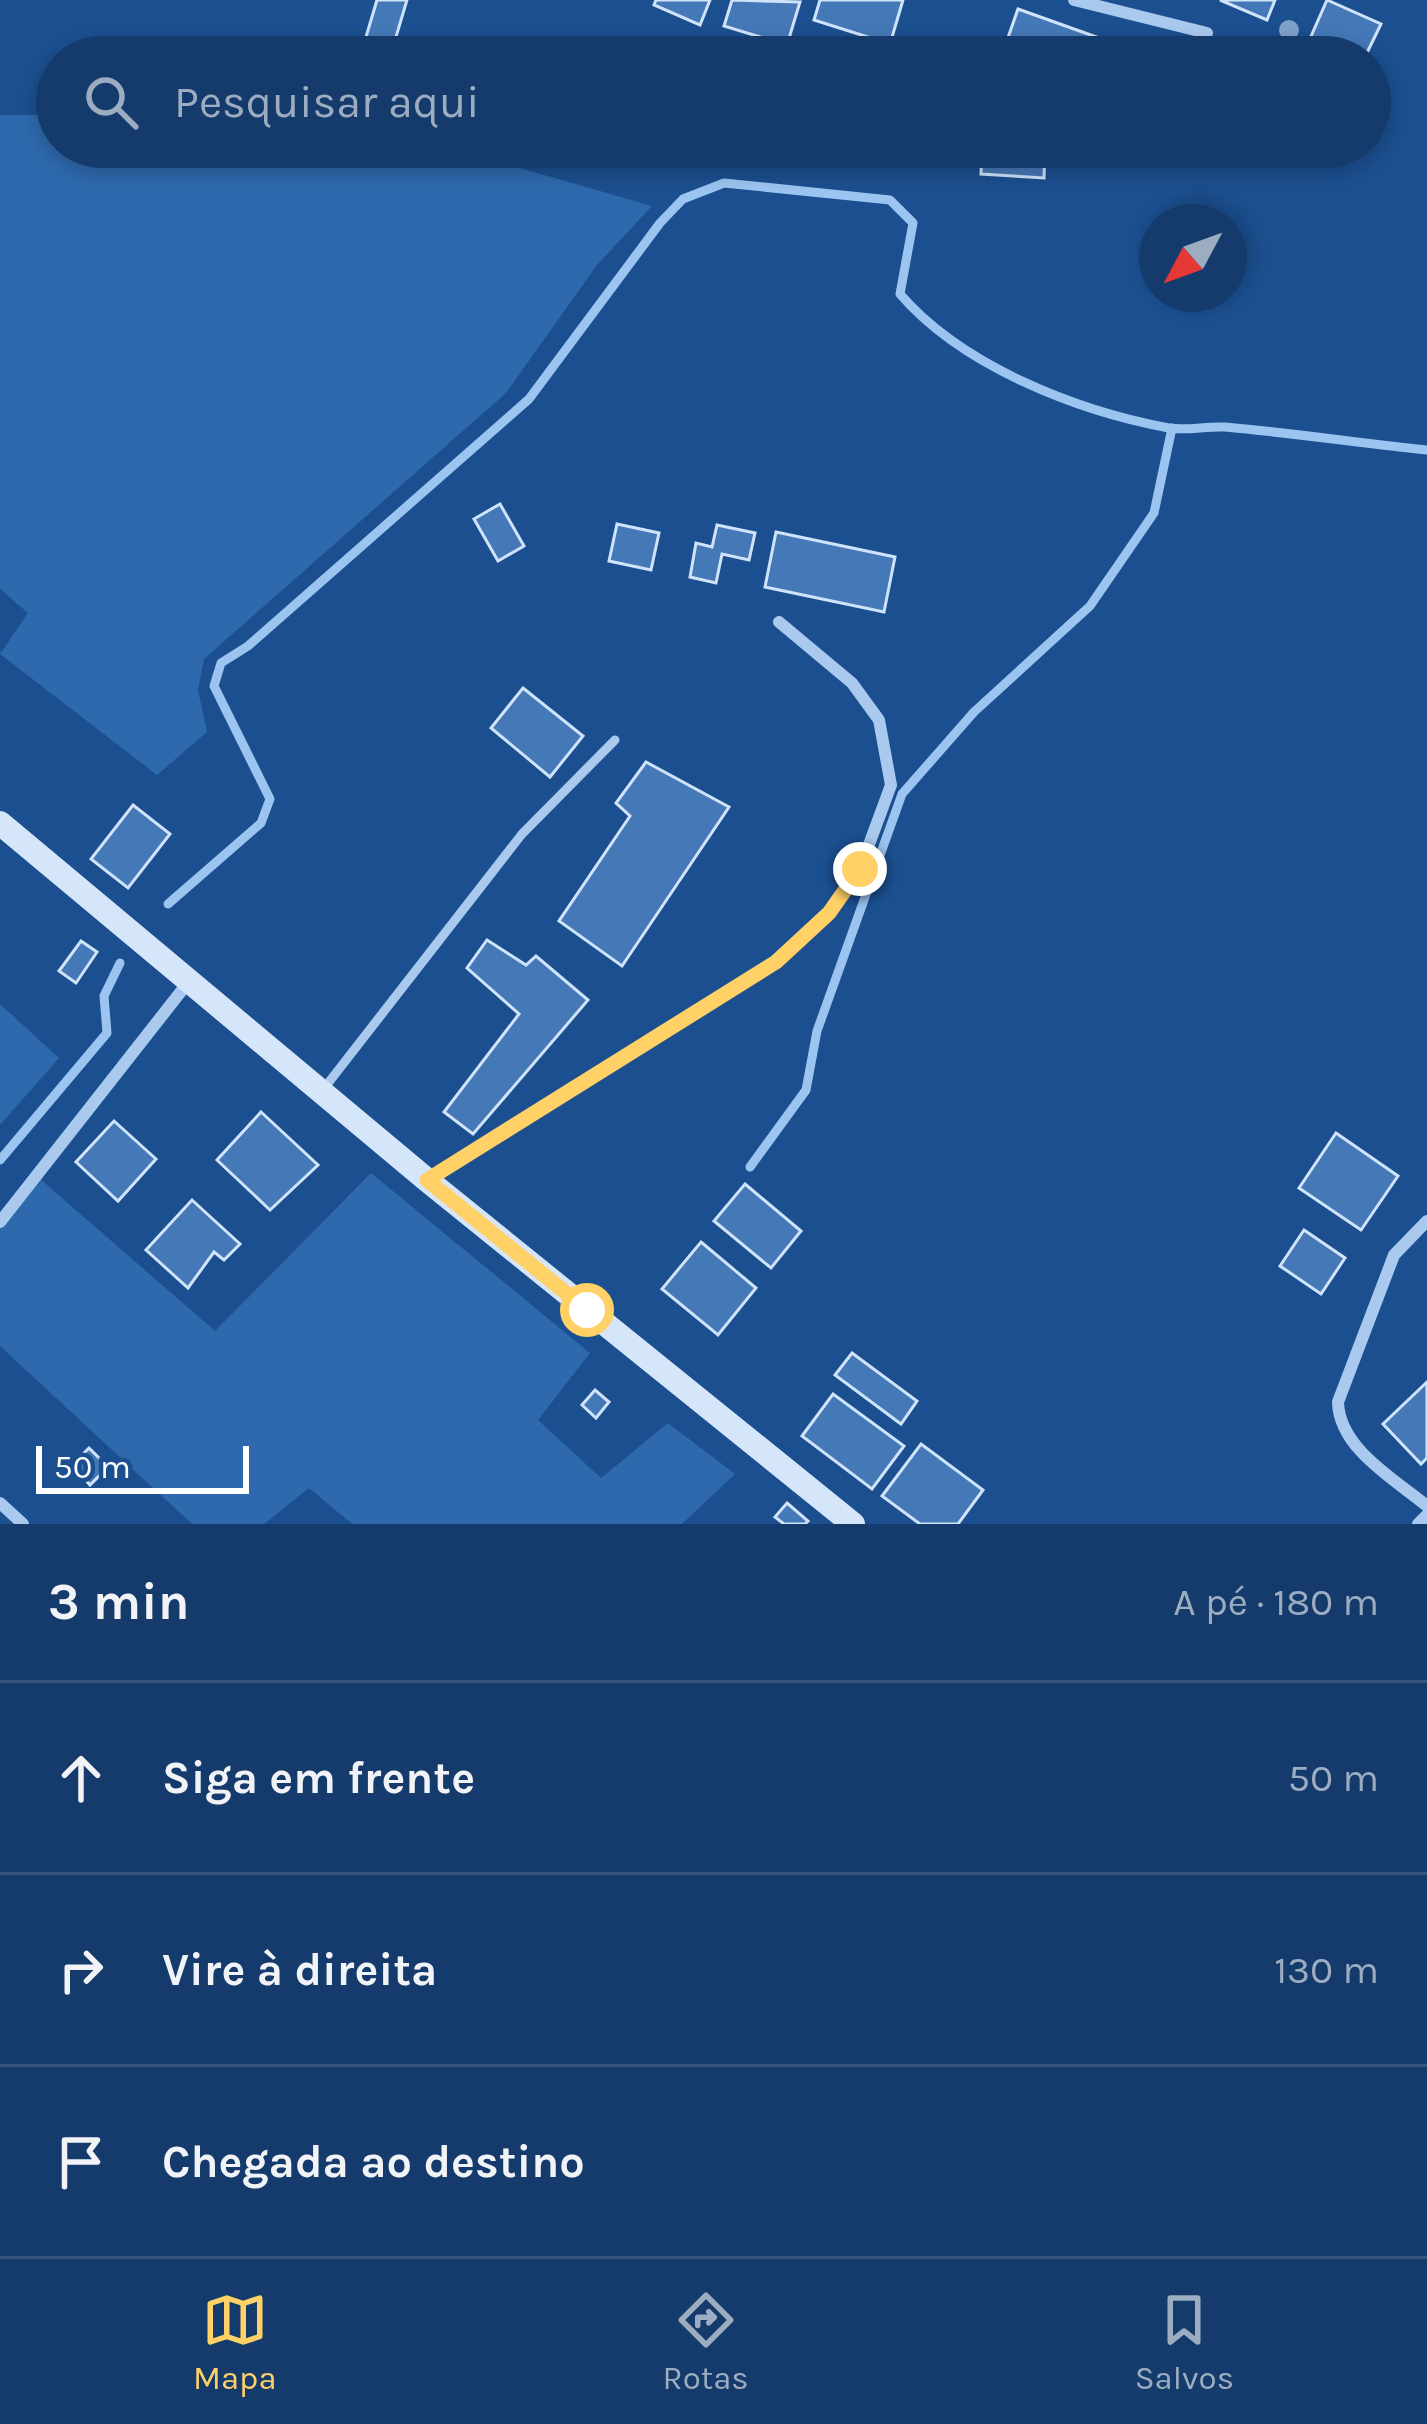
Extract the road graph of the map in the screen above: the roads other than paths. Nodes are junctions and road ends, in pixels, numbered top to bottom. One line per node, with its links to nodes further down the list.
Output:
1 (1073, 0): 2 (street)
2 (1207, 33)
3 (779, 622): 8 (street)
4 (615, 740): 7 (lane)
5 (0, 823): 6 (main road)
6 (190, 980): 7 (main road); 10 (street)
7 (322, 1091): 8 (main road)
8 (427, 1180): 13 (main road)
9 (1427, 1221): 12 (street)
10 (0, 1222)
11 (0, 1503): 14 (street)
12 (1427, 1511): 15 (street)
13 (845, 1522)
14 (23, 1524)
15 (1418, 1524)

